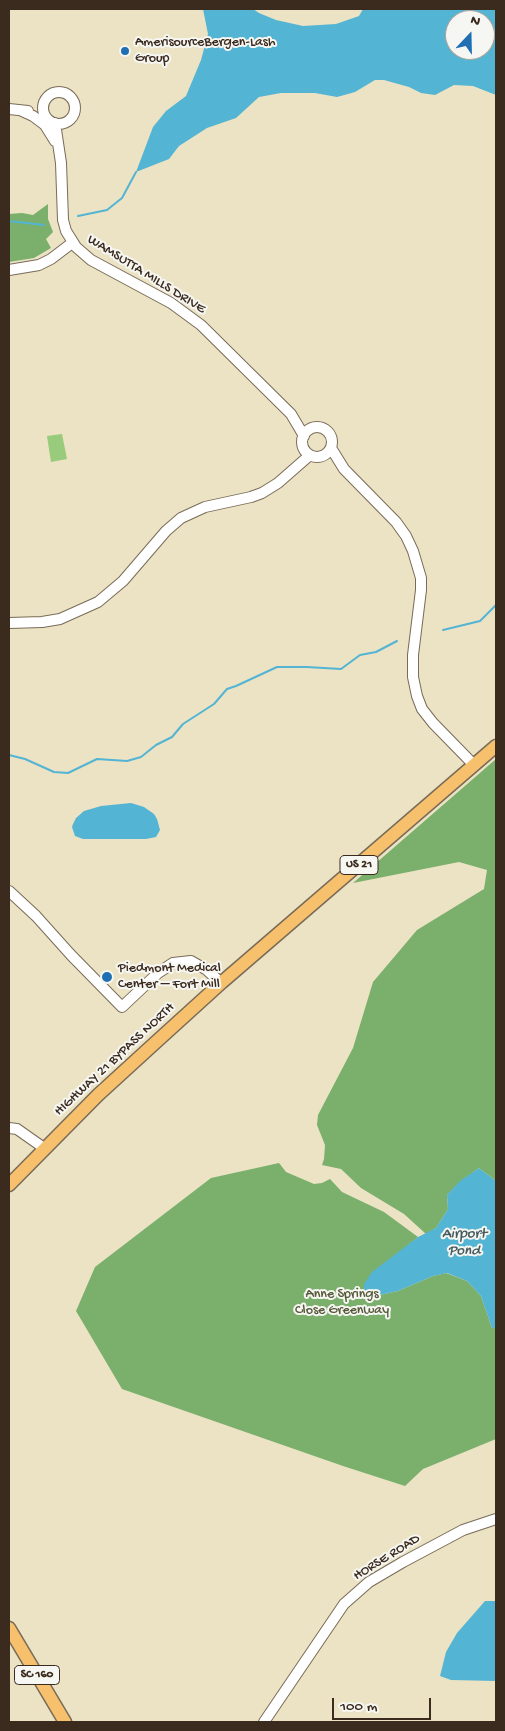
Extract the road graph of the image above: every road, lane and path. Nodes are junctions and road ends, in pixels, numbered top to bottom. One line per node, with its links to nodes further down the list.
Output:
1 (44, 107): 2 (street); 3 (street); 4 (street); 4 (street)
2 (9, 109): 3 (street)
3 (22, 111): 5 (street)
4 (60, 123): 5 (street); 6 (street)
5 (58, 147): 6 (street)
6 (60, 162): 7 (street)
7 (72, 243): 8 (street); 9 (street, WAMSUTTA MILLS DRIVE)
8 (9, 270)
9 (291, 414): 10 (street, WAMSUTTA MILLS DRIVE); 11 (street, WAMSUTTA MILLS DRIVE)
10 (312, 428): 11 (street); 12 (street, WAMSUTTA MILLS DRIVE)
11 (304, 436): 13 (street)
12 (328, 452): 13 (street); 16 (street, WAMSUTTA MILLS DRIVE)
13 (307, 453): 14 (street)
14 (9, 623)
15 (496, 746): 16 (main road, HIGHWAY 21 BYPASS NORTH / US 21)
16 (474, 765): 18 (main road, HIGHWAY 21 BYPASS NORTH / US 21)
17 (9, 891): 18 (street)
18 (221, 983): 20 (main road, HIGHWAY 21 BYPASS NORTH / US 21)
19 (9, 1128): 20 (street)
20 (44, 1148): 21 (main road, HIGHWAY 21 BYPASS NORTH / US 21)
21 (9, 1185)
22 (496, 1519): 25 (street, HORSE ROAD)
23 (9, 1628): 24 (main road, SC 160 / SC 160)
24 (65, 1722)
25 (264, 1722)

